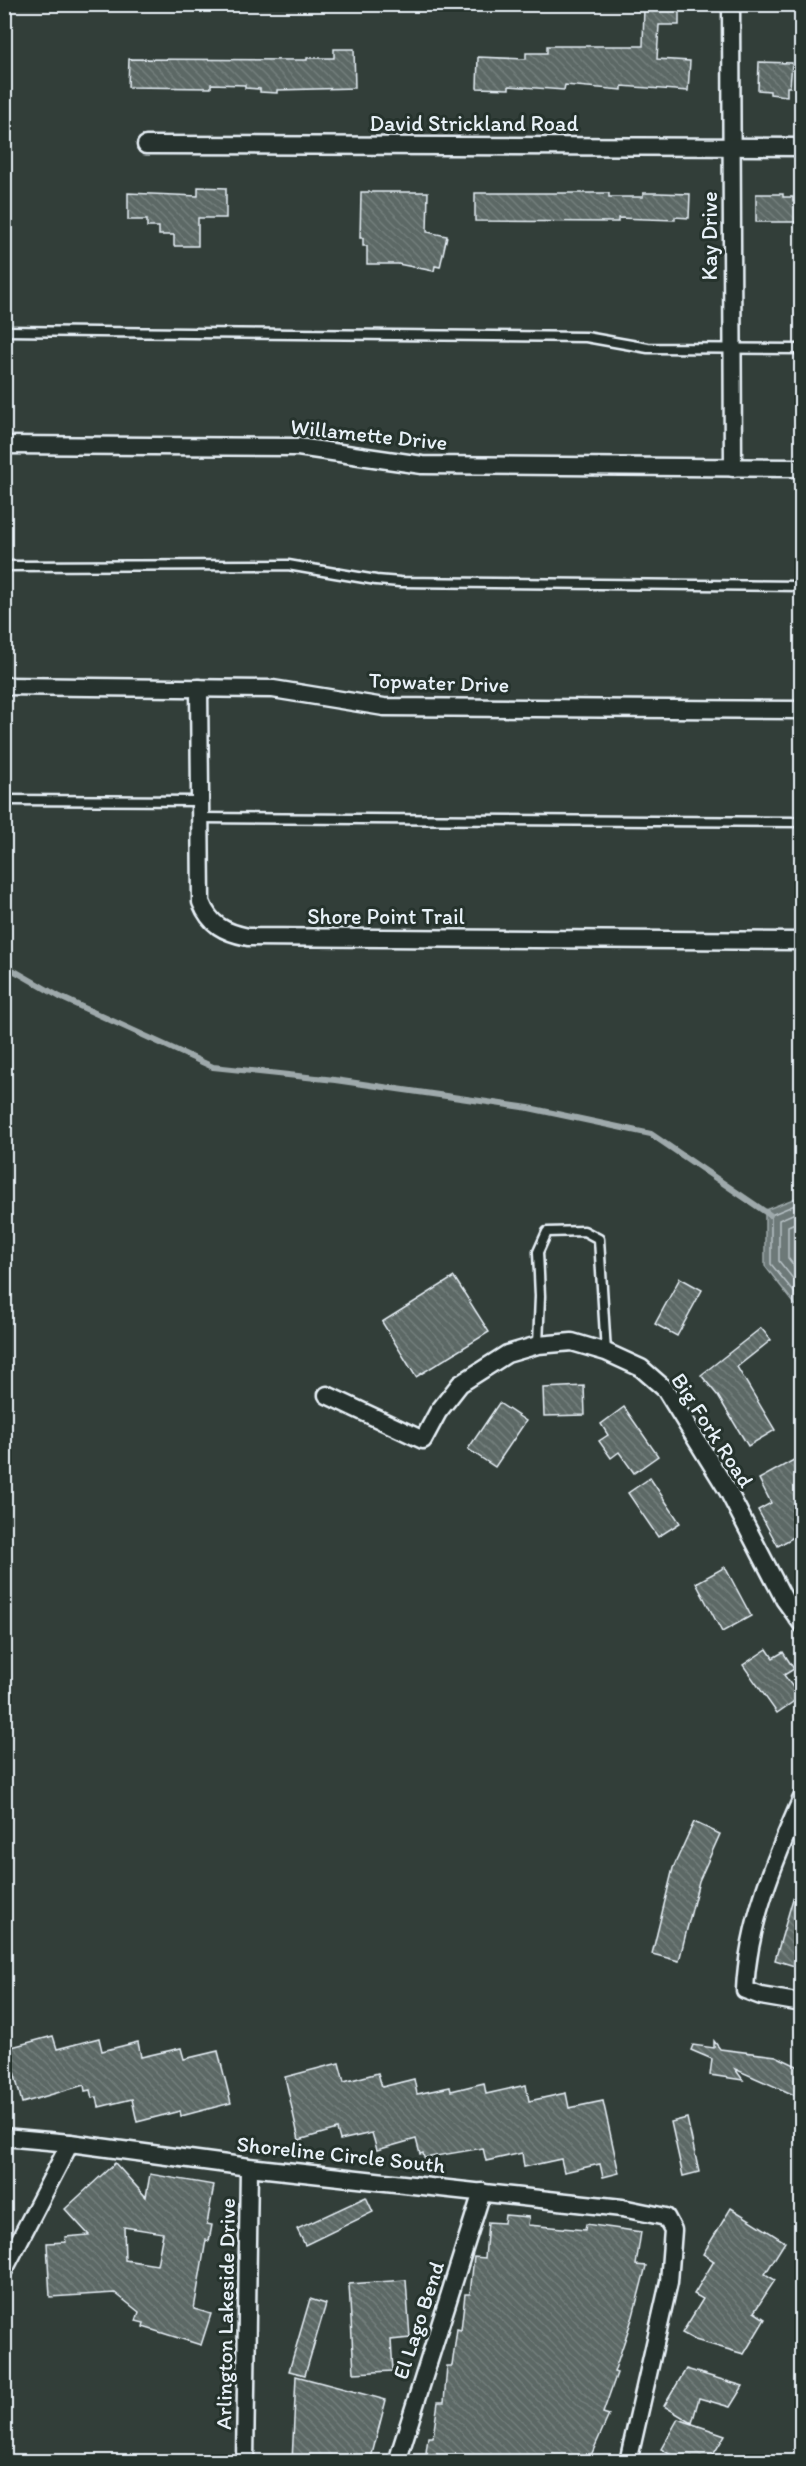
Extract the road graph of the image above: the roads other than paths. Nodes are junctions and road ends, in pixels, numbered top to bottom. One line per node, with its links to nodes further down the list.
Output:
1 (731, 4): 3 (street, Kay Drive)
2 (146, 144): 3 (street, David Strickland Road)
3 (731, 147): 4 (street, David Strickland Road); 6 (street, Kay Drive)
4 (801, 147)
5 (4, 331): 6 (lane)
6 (732, 348): 7 (lane); 9 (street, Kay Drive)
7 (801, 349)
8 (4, 445): 9 (street, Willamette Drive)
9 (733, 468): 10 (street, Willamette Drive)
10 (801, 468)
11 (4, 566): 12 (lane)
12 (801, 586)
13 (4, 686): 14 (street, Topwater Drive)
14 (199, 688): 15 (street, Topwater Drive); 17 (street, Shore Point Trail)
15 (801, 710)
16 (4, 800): 17 (lane)
17 (200, 810): 18 (lane); 19 (street, Shore Point Trail)
18 (801, 822)
19 (801, 940)
20 (538, 1345): 21 (street, Big Fork Road); 21 (lane); 22 (street, Big Fork Road)
21 (606, 1352): 23 (street, Big Fork Road)
22 (327, 1395)
23 (801, 1624)
24 (801, 1798): 25 (street)
25 (801, 2003)
26 (4, 2137): 27 (street, Shoreline Circle South)
27 (70, 2143): 28 (street, Shoreline Circle South); 30 (street)
28 (249, 2167): 29 (street, Shoreline Circle South); 31 (street, Arlington Lakeside Drive)
29 (482, 2192): 32 (street, El Lago Bend); 33 (street, Shoreline Circle South)
30 (4, 2270)
31 (245, 2462)
32 (397, 2462)
33 (628, 2462)

